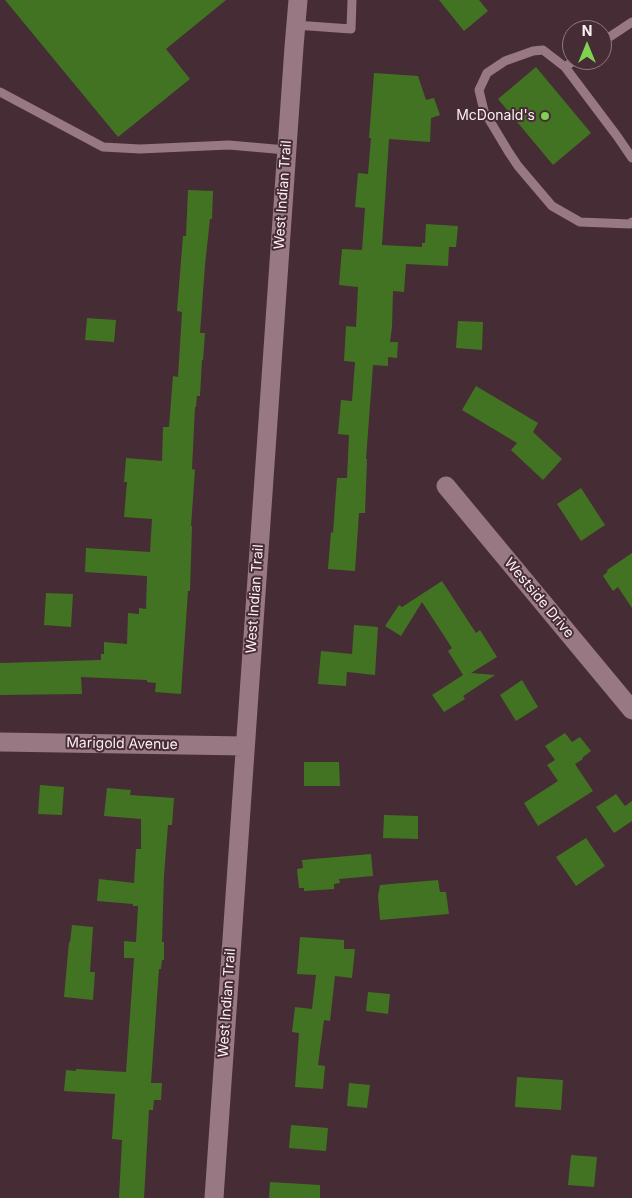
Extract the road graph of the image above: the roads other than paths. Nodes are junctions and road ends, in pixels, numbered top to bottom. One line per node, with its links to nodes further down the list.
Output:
1 (298, 0): 4 (street, West Indian Trail)
2 (352, 0): 4 (lane)
3 (632, 22): 5 (lane)
4 (296, 26): 9 (street, West Indian Trail)
5 (612, 35)
6 (562, 65): 11 (lane)
7 (567, 70): 10 (lane)
8 (0, 92): 9 (lane)
9 (286, 150): 15 (street, West Indian Trail)
10 (632, 158)
11 (632, 222)
12 (446, 486): 13 (street, Westside Drive)
13 (632, 710)
14 (0, 742): 15 (street, Marigold Avenue)
15 (245, 746): 16 (street, West Indian Trail)
16 (214, 1198)

